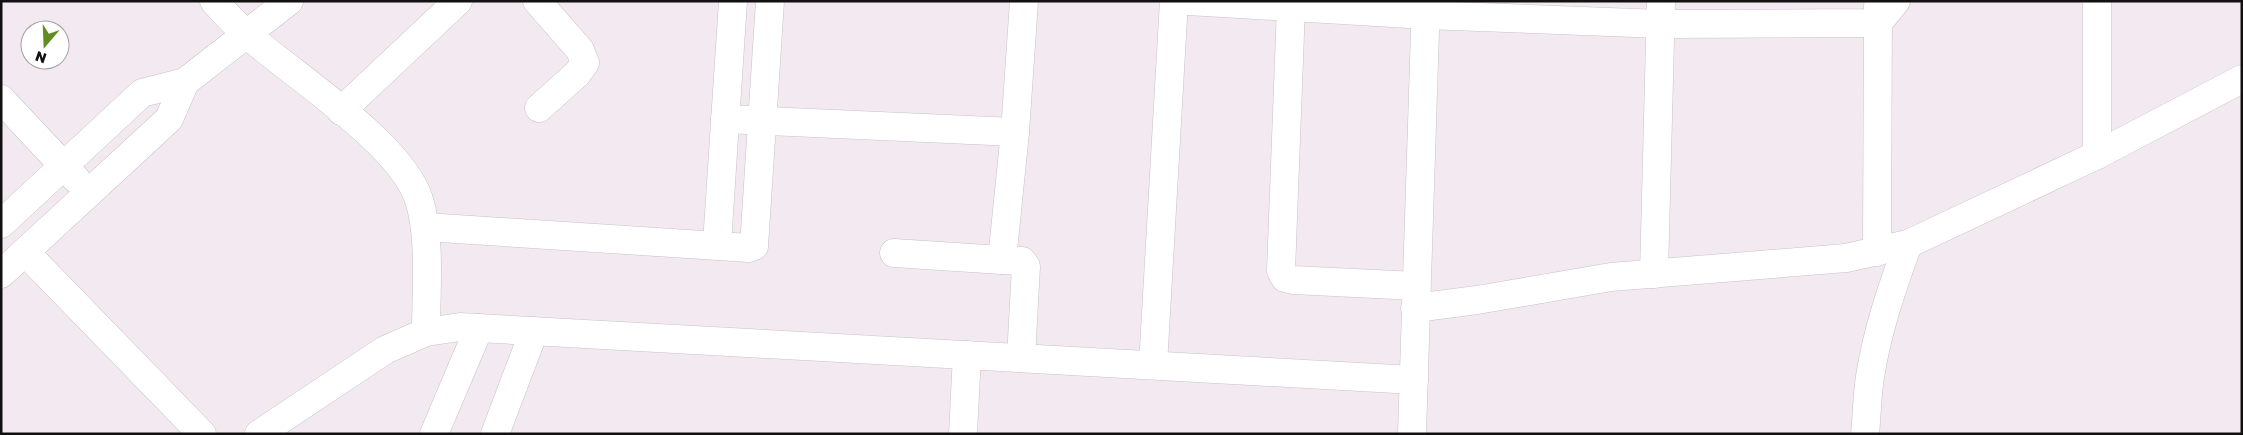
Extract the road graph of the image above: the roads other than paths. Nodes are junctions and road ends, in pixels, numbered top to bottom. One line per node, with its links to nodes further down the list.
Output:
1 (214, 1): 16 (street)
2 (289, 1): 16 (street)
3 (458, 1): 21 (street)
4 (537, 1): 20 (street)
5 (733, 1): 22 (street)
6 (770, 1): 23 (street)
7 (1024, 1): 24 (street)
8 (1174, 1): 44 (street)
9 (1188, 1): 12 (street)
10 (1896, 1): 14 (street)
11 (2097, 1): 25 (street)
12 (1291, 7): 13 (street); 38 (street)
13 (1426, 8): 15 (street); 38 (street)
14 (1878, 12): 15 (street); 33 (street)
15 (1661, 13): 37 (street)
16 (248, 35): 18 (street); 21 (street)
17 (2242, 79): 25 (street)
18 (185, 82): 26 (street); 27 (street)
19 (1, 99): 26 (street)
20 (539, 108)
21 (341, 111): 29 (street)
22 (725, 120): 23 (street); 30 (street)
23 (763, 120): 24 (street); 30 (street)
24 (1015, 132): 35 (street)
25 (2097, 155): 31 (street)
26 (64, 166): 27 (street); 28 (street)
27 (88, 193): 32 (street)
28 (1, 224)
29 (425, 227): 30 (street); 41 (street)
30 (717, 244)
31 (1908, 244): 33 (street); 52 (street)
32 (25, 252): 36 (street); 46 (street)
33 (1877, 252): 37 (street)
34 (894, 253): 35 (street)
35 (1002, 260): 43 (street)
36 (1, 274)
37 (1654, 274): 38 (street)
38 (1416, 297): 45 (street)
39 (479, 328): 40 (street); 41 (street); 48 (street)
40 (534, 331): 42 (street); 49 (street)
41 (426, 332): 47 (street)
42 (966, 355): 43 (street); 50 (street)
43 (1021, 358): 44 (street)
44 (1153, 365): 45 (street)
45 (1414, 380): 51 (street)
46 (202, 434)
47 (259, 434)
48 (434, 434)
49 (495, 434)
50 (963, 434)
51 (1412, 434)
52 (1865, 434)

